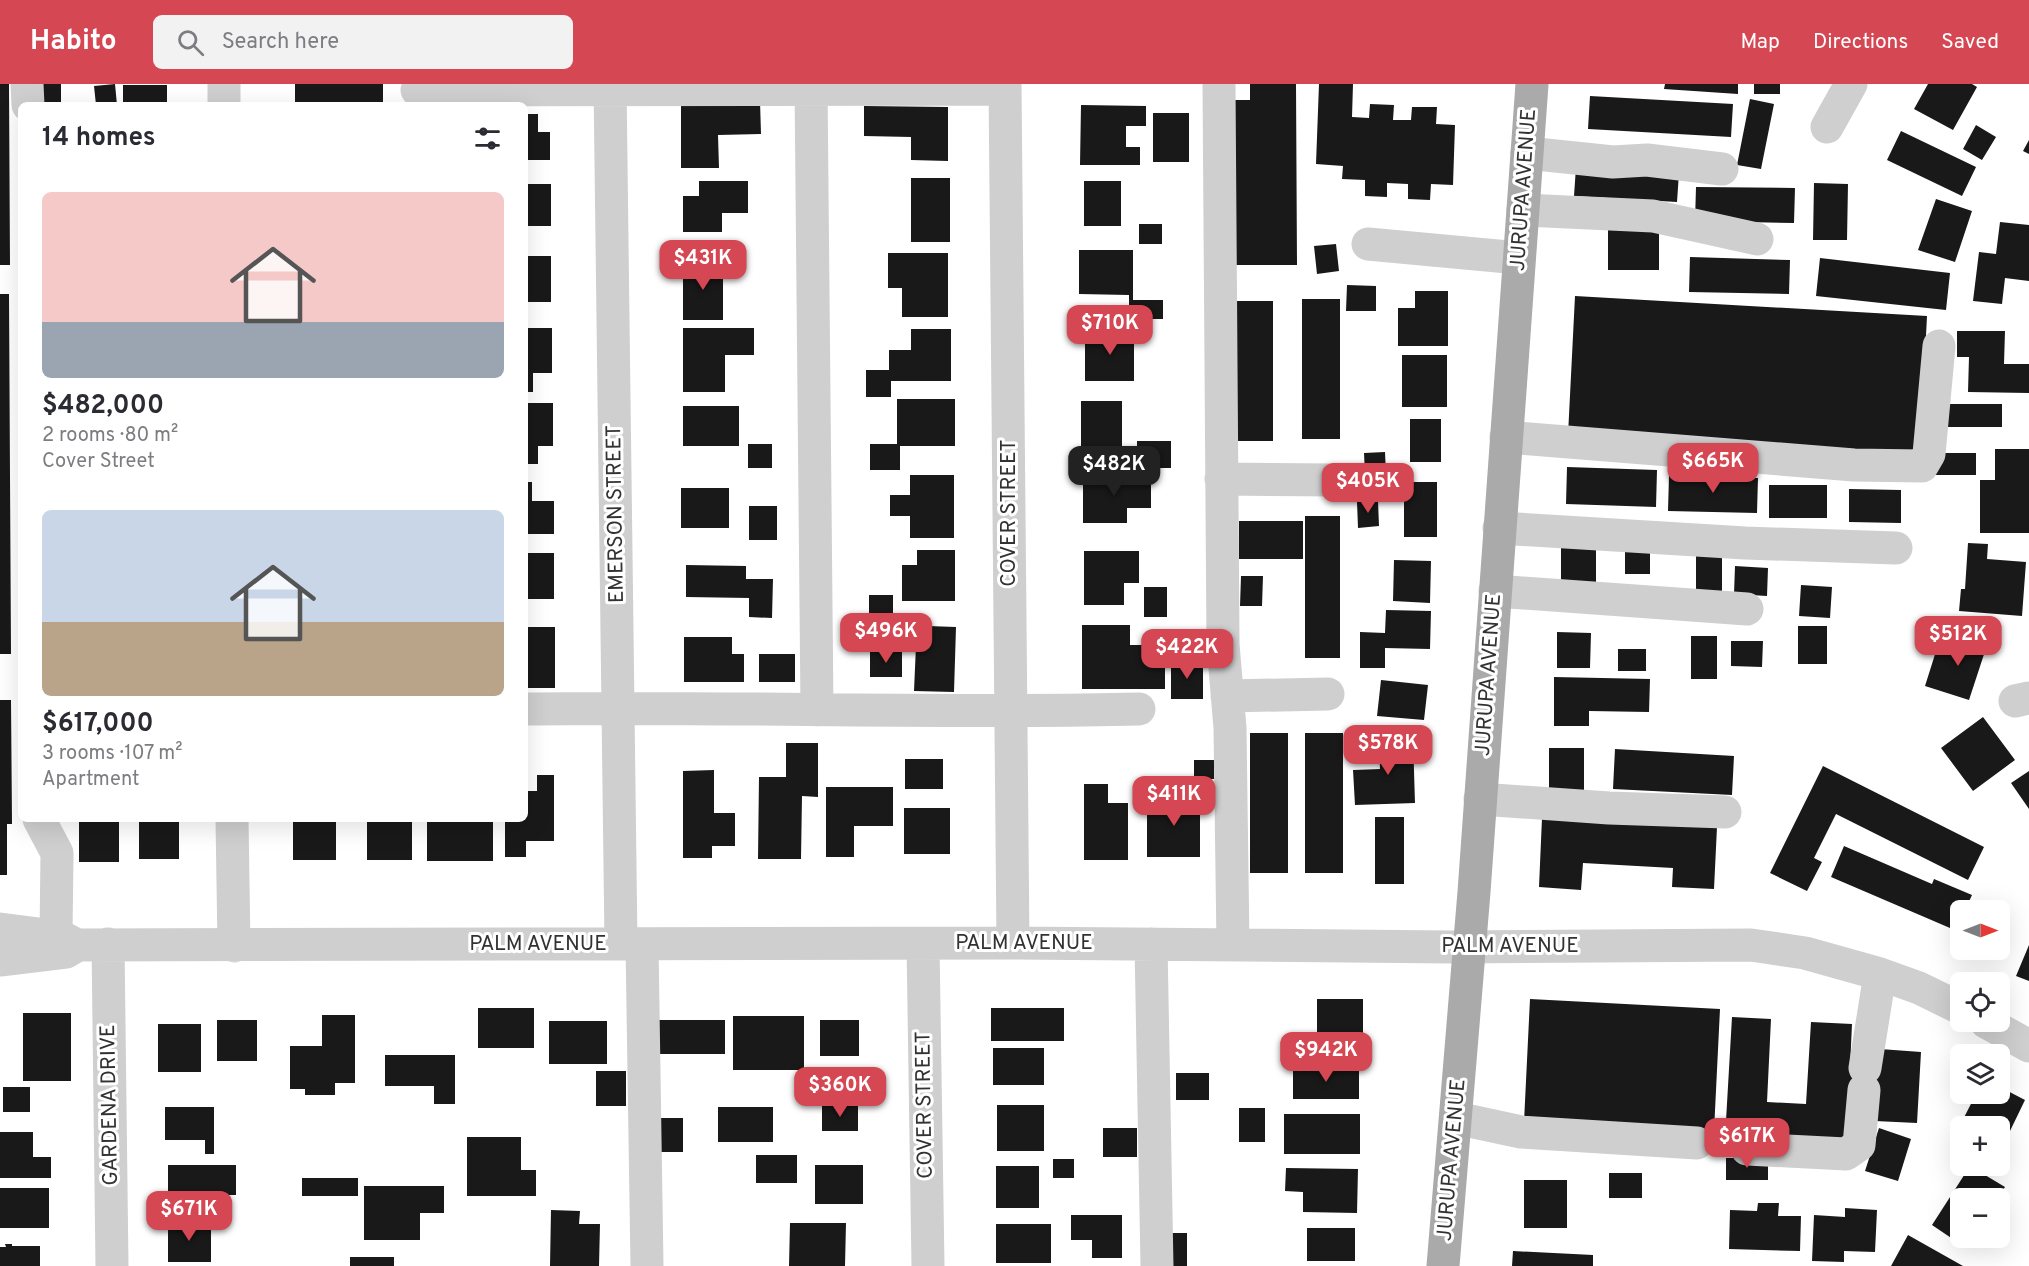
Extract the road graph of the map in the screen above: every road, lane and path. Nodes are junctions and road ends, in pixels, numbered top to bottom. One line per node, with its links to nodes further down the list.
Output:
1 (27, 84): 10 (street)
2 (224, 84): 11 (street)
3 (1219, 84): 21 (street)
4 (1532, 84): 13 (main road, JURUPA AVENUE)
5 (1851, 84): 12 (street)
6 (811, 86): 7 (street); 8 (street); 32 (street)
7 (610, 87): 9 (street); 29 (street, EMERSON STREET)
8 (1005, 87): 33 (street, COVER STREET)
9 (417, 93)
10 (28, 102)
11 (224, 102)
12 (1827, 127)
13 (1527, 153): 14 (street); 15 (main road, JURUPA AVENUE)
14 (1722, 169)
15 (1523, 210): 16 (street); 18 (main road, JURUPA AVENUE)
16 (1757, 239)
17 (1368, 244): 18 (street)
18 (1519, 258): 20 (main road, JURUPA AVENUE)
19 (1939, 346): 20 (street)
20 (1506, 437): 23 (main road, JURUPA AVENUE)
21 (1221, 479): 22 (street); 28 (street)
22 (1336, 480)
23 (1499, 528): 24 (street); 25 (main road, JURUPA AVENUE)
24 (1896, 548)
25 (1495, 591): 26 (street); 34 (main road, JURUPA AVENUE)
26 (1747, 609)
27 (1328, 694): 28 (street)
28 (1227, 696): 44 (street)
29 (618, 707): 30 (street); 32 (street); 41 (street, EMERSON STREET)
30 (528, 709)
31 (1139, 709): 33 (street)
32 (817, 710): 33 (street)
33 (1011, 712): 40 (street, COVER STREET)
34 (1480, 799): 35 (street); 46 (main road, JURUPA AVENUE)
35 (1725, 812)
36 (41, 822): 39 (street, GARDENA DRIVE)
37 (232, 822): 45 (street)
38 (0, 929): 39 (street, PALM AVENUE)
39 (80, 942): 45 (street, PALM AVENUE); 47 (street, PALM AVENUE); 55 (street, GARDENA DRIVE)
40 (1013, 942): 42 (street, PALM AVENUE); 43 (street, PALM AVENUE)
41 (632, 944): 42 (street, PALM AVENUE); 45 (street, PALM AVENUE); 56 (street, EMERSON STREET)
42 (922, 944): 57 (street, COVER STREET)
43 (1151, 944): 44 (street, PALM AVENUE); 58 (street)
44 (1233, 945): 46 (street, PALM AVENUE)
45 (234, 946)
46 (1470, 946): 48 (street, PALM AVENUE); 52 (main road, JURUPA AVENUE)
47 (0, 960)
48 (1880, 974): 49 (street, PALM AVENUE); 54 (street)
49 (1950, 1003)
50 (2004, 1032): 51 (street)
51 (2029, 1046)
52 (1456, 1118): 53 (street); 59 (main road, JURUPA AVENUE)
53 (1697, 1143)
54 (1748, 1149)
55 (112, 1266)
56 (647, 1266)
57 (928, 1266)
58 (1157, 1266)
59 (1443, 1266)

